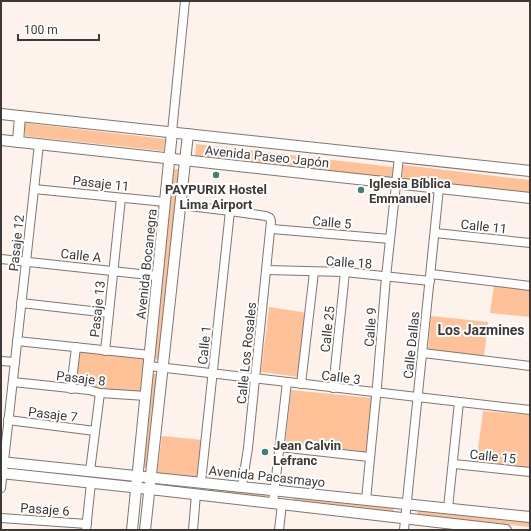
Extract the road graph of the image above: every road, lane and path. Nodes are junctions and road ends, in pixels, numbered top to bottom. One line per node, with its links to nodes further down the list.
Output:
1 (185, 1): 4 (street, Avenida Bocanegra)
2 (1, 114): 3 (main road, Avenida Paseo Japón)
3 (20, 116): 4 (main road, Avenida Paseo Japón); 7 (main road)
4 (172, 132): 5 (main road, Avenida Paseo Japón); 10 (main road, Avenida Bocanegra)
5 (188, 134): 9 (main road, Avenida Paseo Japón); 11 (main road)
6 (1, 140): 7 (main road, Avenida Paseo Japón)
7 (18, 142): 8 (main road, Avenida Paseo Japón)
8 (39, 144): 10 (main road, Avenida Paseo Japón); 15 (street, Pasaje 12)
9 (399, 157): 12 (main road, Avenida Paseo Japón); 13 (street, Calle 9)
10 (170, 158): 11 (main road, Avenida Paseo Japón); 18 (main road, Avenida Bocanegra)
11 (186, 161): 13 (main road, Avenida Paseo Japón); 19 (main road)
12 (530, 172)
13 (396, 183): 14 (main road, Avenida Paseo Japón); 23 (street, Calle 9)
14 (439, 188): 17 (main road, Avenida Paseo Japón); 22 (street, Calle Dallas)
15 (34, 189): 16 (street, Pasaje 11); 26 (street, Pasaje 12)
16 (121, 198): 18 (street, Pasaje 11); 28 (street, Pasaje 13)
17 (530, 198)
18 (165, 202): 31 (main road, Avenida Bocanegra)
19 (181, 205): 20 (street, Calle 5); 46 (main road)
20 (230, 211): 21 (street, Calle 5); 47 (street, Calle 1)
21 (272, 225): 23 (street, Calle 5); 27 (street, Calle Los Rosales)
22 (435, 233): 24 (street, Calle 11); 33 (street, Calle Dallas)
23 (390, 240): 32 (street, Calle 9)
24 (530, 243)
25 (1, 259): 26 (street, Calle A)
26 (26, 261): 28 (street, Calle A); 35 (street, Pasaje 12)
27 (267, 270): 29 (street, Calle 18); 48 (street, Calle Los Rosales)
28 (113, 271): 31 (street, Calle A); 36 (street, Pasaje 13)
29 (314, 272): 30 (street, Calle 18); 51 (street)
30 (345, 272): 32 (street, Calle 18); 53 (street, Calle 25)
31 (158, 276): 41 (main road, Avenida Bocanegra)
32 (386, 277): 33 (street, Calle 18); 55 (street, Calle 9)
33 (430, 278): 34 (street, Calle 18); 40 (street, Calle Dallas)
34 (530, 286)
35 (22, 303): 36 (street); 37 (street, Pasaje 12)
36 (109, 313): 39 (street, Pasaje 13)
37 (17, 341): 38 (street); 43 (street, Pasaje 12)
38 (76, 348): 39 (street); 52 (street)
39 (105, 351): 41 (street)
40 (423, 353): 45 (street); 57 (street, Calle Dallas)
41 (150, 355): 44 (main road, Avenida Bocanegra)
42 (1, 361): 43 (street)
43 (15, 362): 49 (street, Pasaje 12)
44 (149, 366): 46 (street, Calle 3); 56 (main road, Avenida Bocanegra)
45 (530, 366)
46 (163, 368): 47 (street, Calle 3); 70 (main road)
47 (213, 374): 48 (street, Calle 3); 71 (street, Calle 1)
48 (255, 379): 50 (street, Calle 3); 73 (street, Calle Los Rosales)
49 (13, 382): 52 (street, Pasaje 8); 60 (street, Pasaje 12)
50 (287, 382): 51 (street, Calle 3); 62 (street)
51 (301, 384): 53 (street, Calle 3)
52 (71, 388): 54 (street, Pasaje 8)
53 (333, 388): 55 (street, Calle 3)
54 (100, 393): 56 (street, Pasaje 8); 61 (street)
55 (376, 393): 57 (street, Calle 3); 63 (street, Calle 9)
56 (146, 396): 69 (main road, Avenida Bocanegra)
57 (418, 398): 58 (street, Calle 3); 82 (street, Calle Dallas)
58 (459, 402): 59 (street, Calle 3); 65 (street)
59 (530, 410)
60 (8, 420): 61 (street, Pasaje 7); 64 (street, Pasaje 12)
61 (95, 432): 66 (street)
62 (279, 447): 63 (street); 77 (street)
63 (369, 457): 80 (street, Calle 9)
64 (3, 462): 66 (main road, Avenida Pacasmayo); 68 (street, Pasaje 12)
65 (454, 464): 67 (street, Calle 15); 83 (street)
66 (90, 471): 69 (main road, Avenida Pacasmayo)
67 (530, 472)
68 (2, 474): 72 (main road, Avenida Pacasmayo); 75 (street, Pasaje 12)
69 (138, 476): 70 (main road, Avenida Pacasmayo); 74 (main road, Avenida Bocanegra)
70 (150, 477): 71 (main road, Avenida Pacasmayo); 76 (main road)
71 (201, 482): 73 (main road, Avenida Pacasmayo)
72 (91, 483): 74 (main road, Avenida Pacasmayo); 87 (street)
73 (242, 486): 77 (main road, Avenida Pacasmayo)
74 (136, 487): 76 (main road, Avenida Pacasmayo); 88 (main road, Avenida Bocanegra)
75 (1, 488)
76 (150, 489): 79 (main road, Avenida Pacasmayo); 89 (main road)
77 (274, 490): 78 (main road, Avenida Pacasmayo); 81 (street)
78 (288, 491): 80 (main road, Avenida Pacasmayo); 81 (main road)
79 (196, 494): 81 (main road, Avenida Pacasmayo); 90 (street)
80 (366, 500): 82 (main road, Avenida Pacasmayo)
81 (281, 504): 86 (main road, Avenida Pacasmayo); 91 (street)
82 (407, 504): 83 (main road, Avenida Pacasmayo); 86 (street, Calle Dallas)
83 (448, 508): 84 (main road, Avenida Pacasmayo)
84 (530, 517)
85 (1, 518): 87 (street, Pasaje 6)
86 (406, 518): 92 (street, Calle Dallas); 93 (main road, Avenida Pacasmayo)
87 (87, 527)
88 (132, 530)
89 (145, 530)
90 (193, 530)
91 (279, 530)
92 (404, 530)
93 (506, 530)

